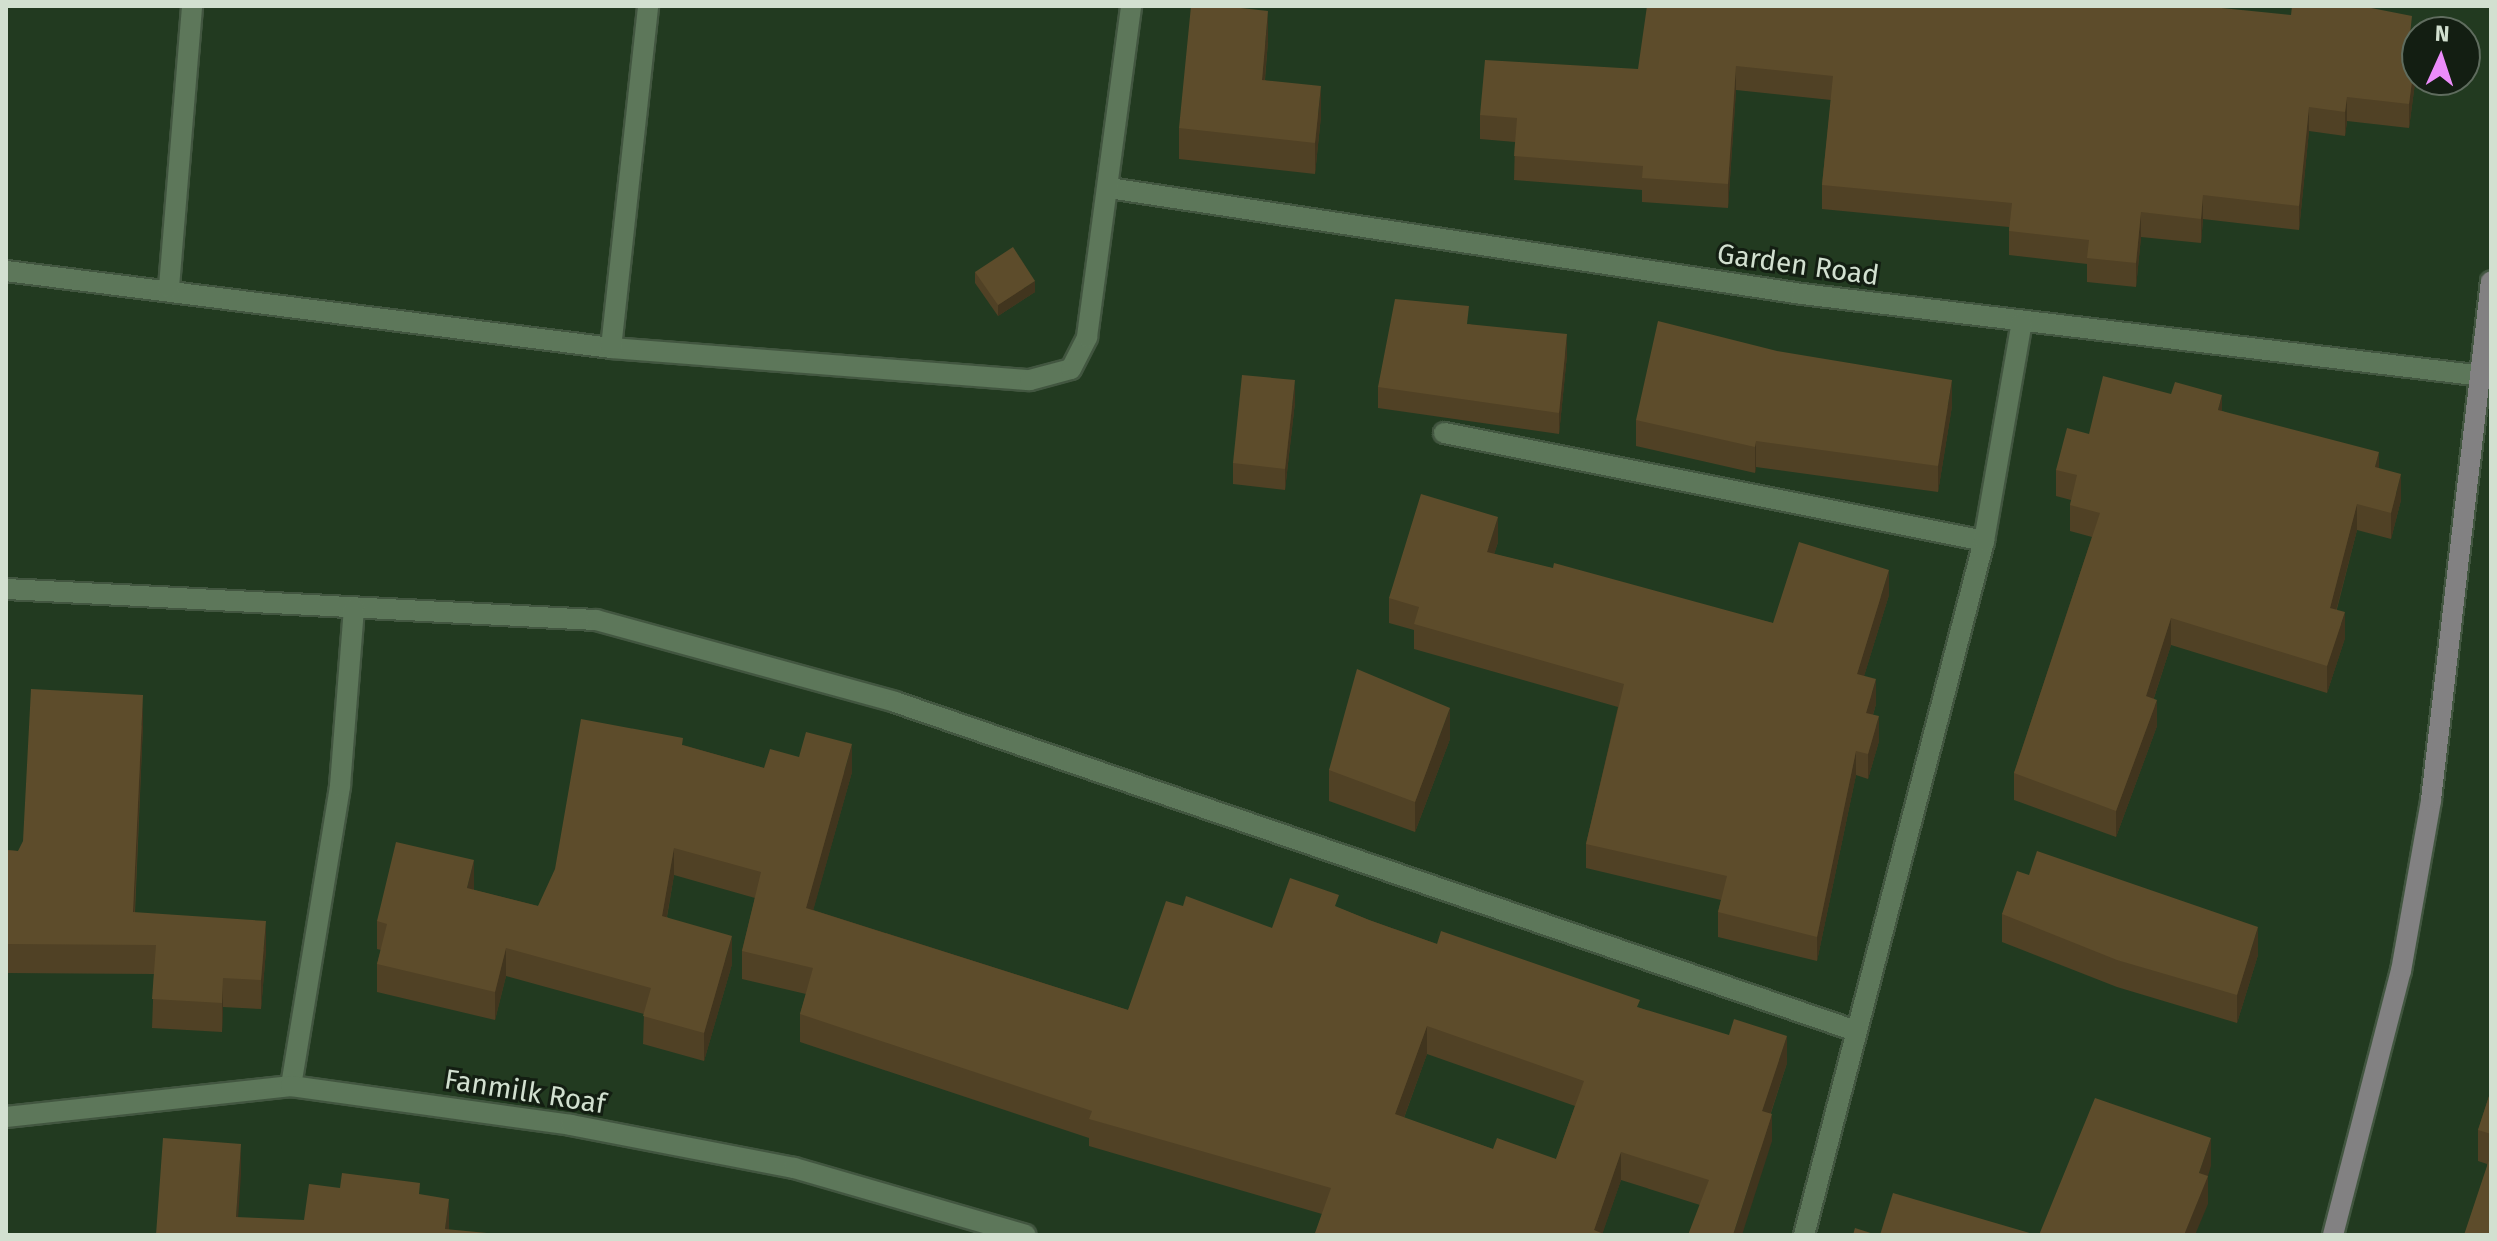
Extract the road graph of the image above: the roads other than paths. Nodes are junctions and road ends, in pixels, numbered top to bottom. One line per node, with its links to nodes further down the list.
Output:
1 (192, 6): 7 (street)
2 (648, 6): 9 (street)
3 (1131, 6): 4 (street)
4 (1109, 188): 8 (street, Garden Road); 9 (street)
5 (6, 271): 7 (street)
6 (2491, 281): 10 (street)
7 (169, 287): 9 (street)
8 (2022, 322): 10 (street, Garden Road); 12 (street)
9 (611, 348)
10 (2483, 376): 20 (street)
11 (1444, 433): 12 (street)
12 (1984, 541): 15 (street)
13 (6, 589): 14 (street)
14 (354, 609): 15 (street); 16 (street)
15 (1856, 1031): 19 (street)
16 (291, 1086): 17 (street, Fanmilk Roaf); 18 (street, Fanmilk Roaf)
17 (6, 1117)
18 (1026, 1235)
19 (1804, 1235)
20 (2333, 1235)

